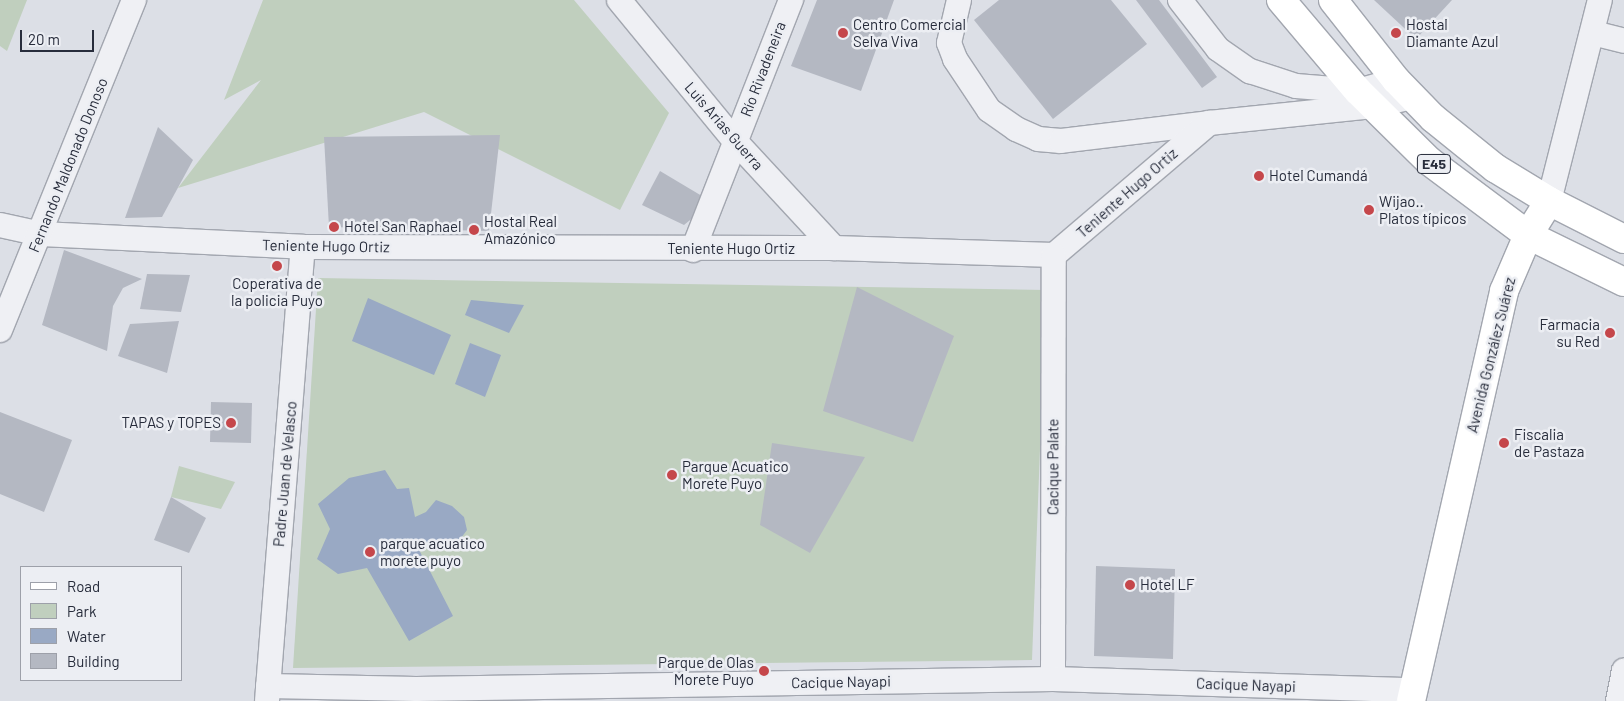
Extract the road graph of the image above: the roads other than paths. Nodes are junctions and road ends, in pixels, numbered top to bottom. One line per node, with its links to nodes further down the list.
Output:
1 (134, 0): 17 (street, Fernando Maldonado Donoso)
2 (790, 0): 14 (street, Río Rivadeneira)
3 (959, 0): 13 (street)
4 (1180, 0): 12 (street)
5 (1281, 0): 12 (main road, E45)
6 (1333, 0): 11 (main road, E45)
7 (1600, 0): 9 (street, Avenida González Suárez)
8 (620, 1): 14 (street, Luis Arias Guerra)
9 (1593, 33): 10 (street); 15 (street, Avenida González Suárez)
10 (1624, 41)
11 (1404, 88): 12 (street); 15 (main road, E45)
12 (1366, 99): 13 (street); 18 (main road, E45)
13 (1210, 123): 23 (street, Teniente Hugo Ortiz)
14 (735, 141): 21 (street, Luis Arias Guerra); 22 (street, Río Rivadeneira)
15 (1549, 201): 18 (main road, Avenida González Suárez); 19 (main road, E45)
16 (0, 225): 17 (street, Teniente Hugo Ortiz)
17 (41, 234): 20 (street, Teniente Hugo Ortiz); 25 (street, Fernando Maldonado Donoso)
18 (1528, 235): 24 (main road, E45); 31 (main road, Avenida González Suárez)
19 (1624, 239)
20 (303, 247): 22 (street, Teniente Hugo Ortiz); 29 (street, Padre Juan de Velasco)
21 (834, 248): 22 (street, Teniente Hugo Ortiz); 23 (street, Teniente Hugo Ortiz)
22 (693, 250)
23 (1054, 256): 27 (street, Cacique Palate)
24 (1624, 282)
25 (0, 330)
26 (1624, 671): 32 (street)
27 (1053, 679): 28 (street, Cacique Nayapi); 31 (street, Cacique Nayapi)
28 (729, 693): 30 (street, Cacique Nayapi)
29 (268, 694): 30 (street, Cacique Nayapi)
30 (414, 695)
31 (1412, 695)
32 (1618, 701)

